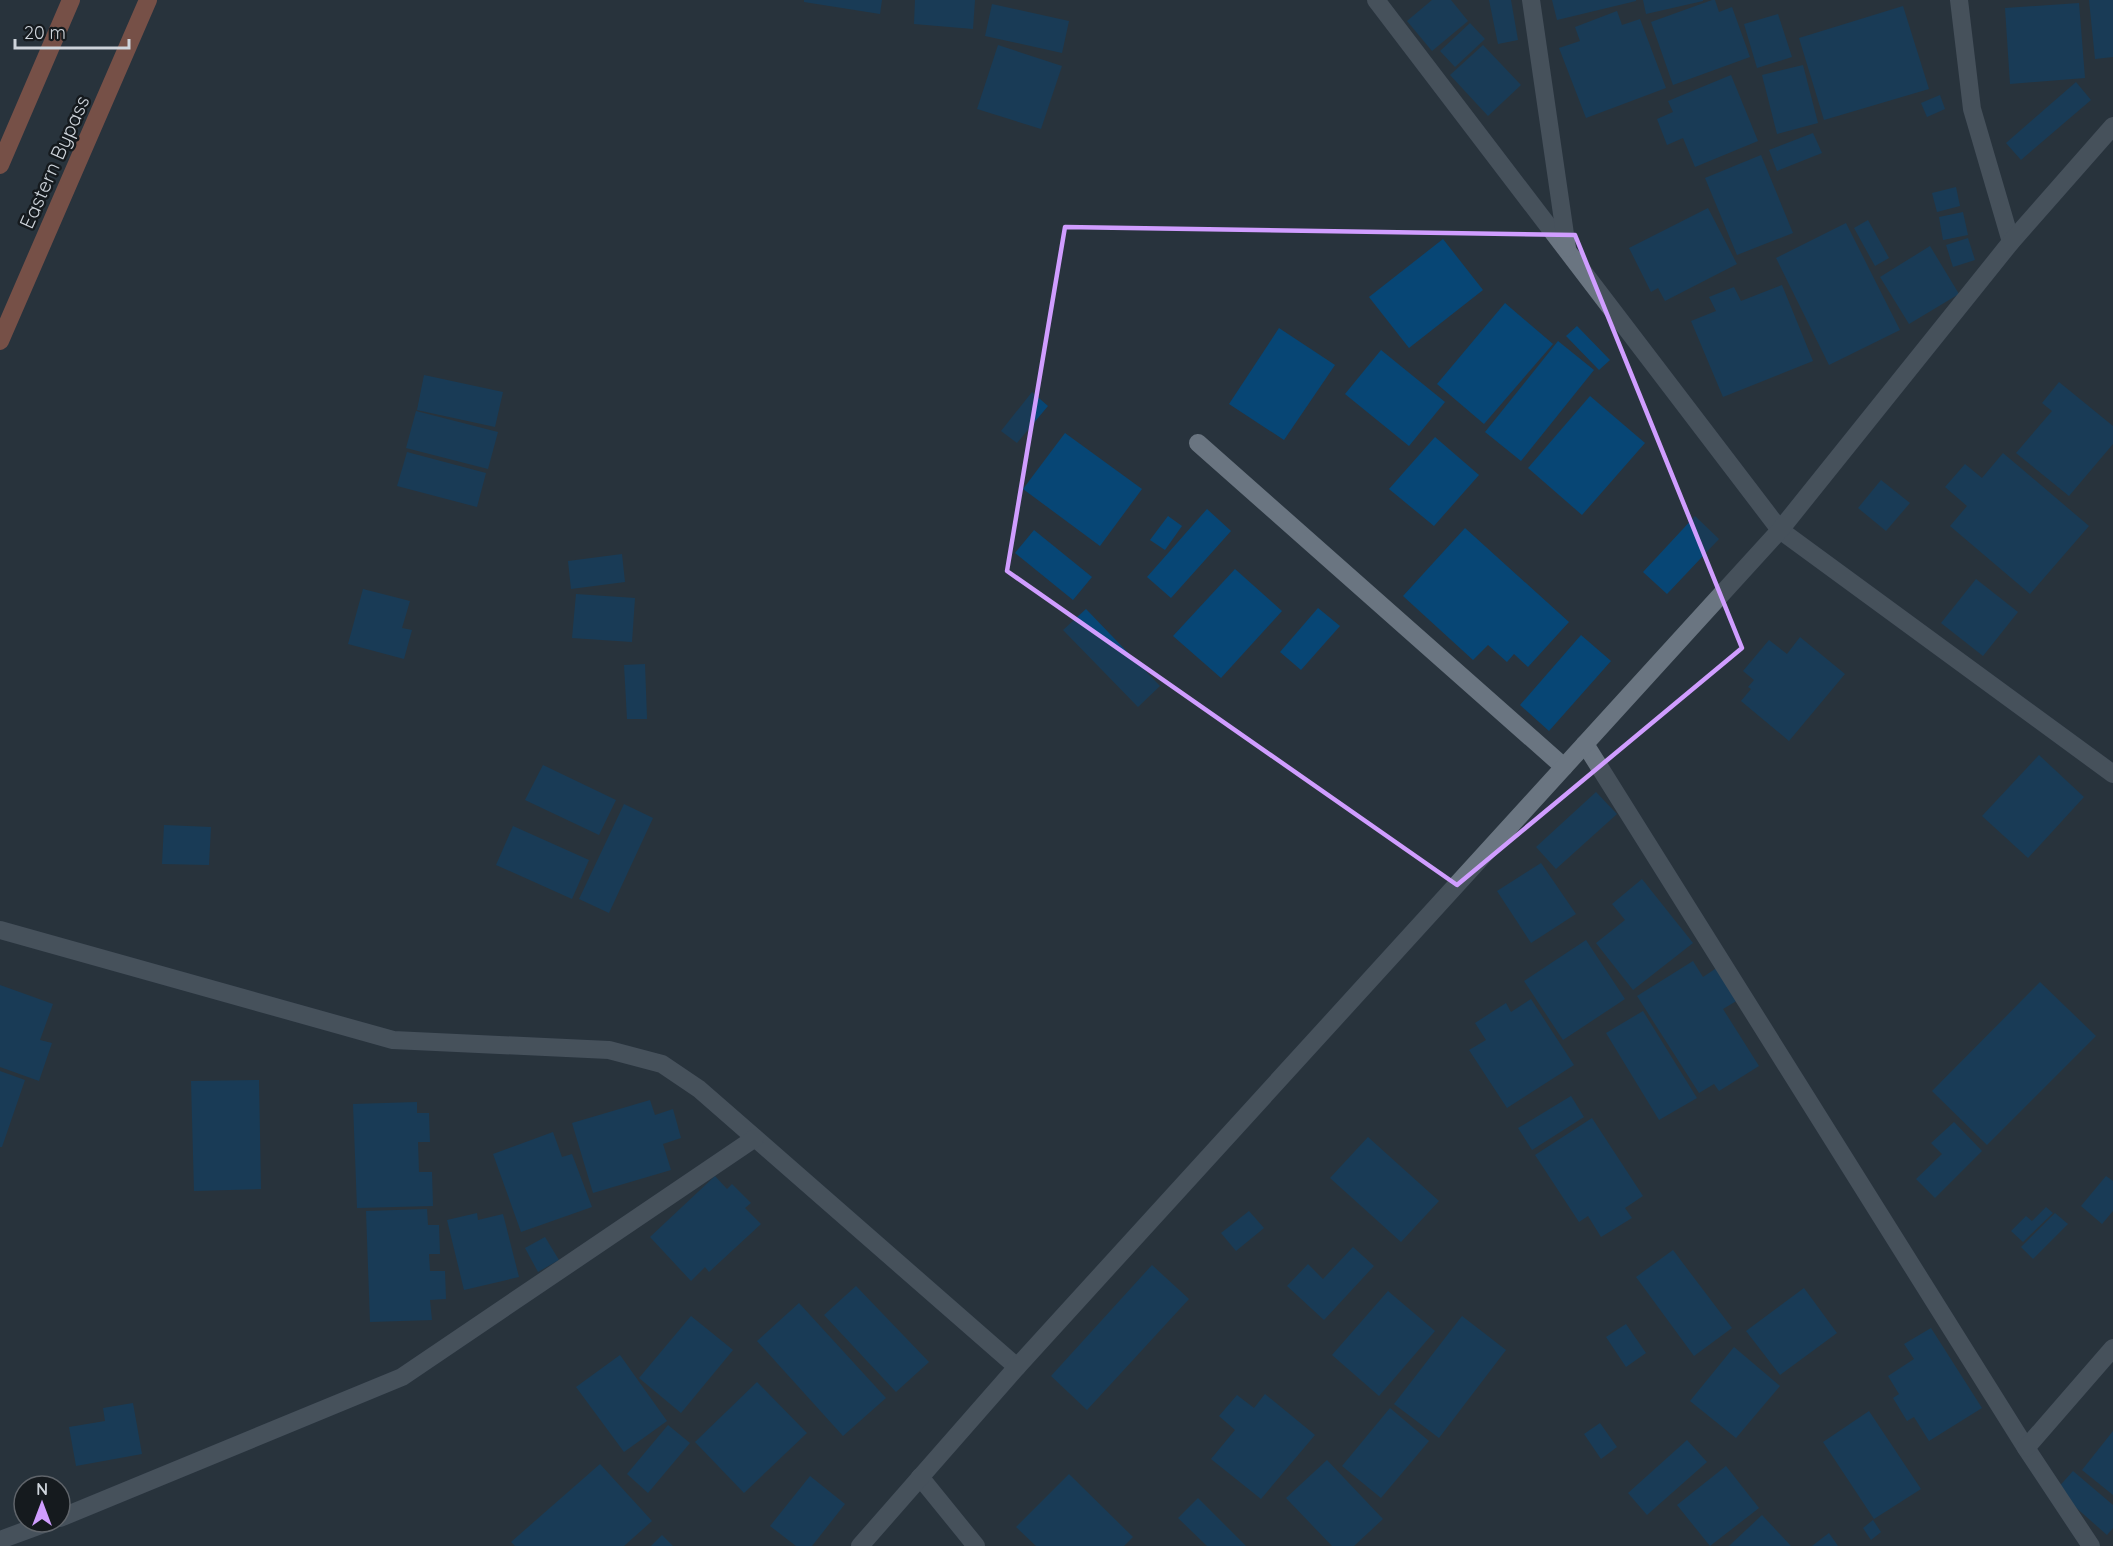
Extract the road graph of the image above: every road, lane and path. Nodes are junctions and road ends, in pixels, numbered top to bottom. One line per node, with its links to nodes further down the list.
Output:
1 (71, 0): 7 (highway)
2 (148, 0): 10 (highway, Eastern Bypass)
3 (1376, 0): 9 (street)
4 (1531, 0): 9 (street)
5 (1959, 0): 8 (street)
6 (2113, 126): 8 (street)
7 (0, 165)
8 (2011, 242): 12 (street)
9 (1567, 250): 12 (street)
10 (0, 341)
11 (1198, 443): 14 (street)
12 (1780, 530): 13 (street); 15 (street)
13 (1585, 744): 14 (street); 20 (street)
14 (1564, 767): 19 (street)
15 (2113, 774)
16 (0, 930): 17 (street)
17 (755, 1138): 19 (street); 22 (street)
18 (2113, 1348): 20 (street)
19 (1017, 1367): 21 (street)
20 (2026, 1448): 27 (street)
21 (920, 1478): 25 (street); 26 (street)
22 (72, 1513)
23 (16, 1534): 24 (street)
24 (0, 1540)
25 (860, 1546)
26 (976, 1546)
27 (2091, 1546)

